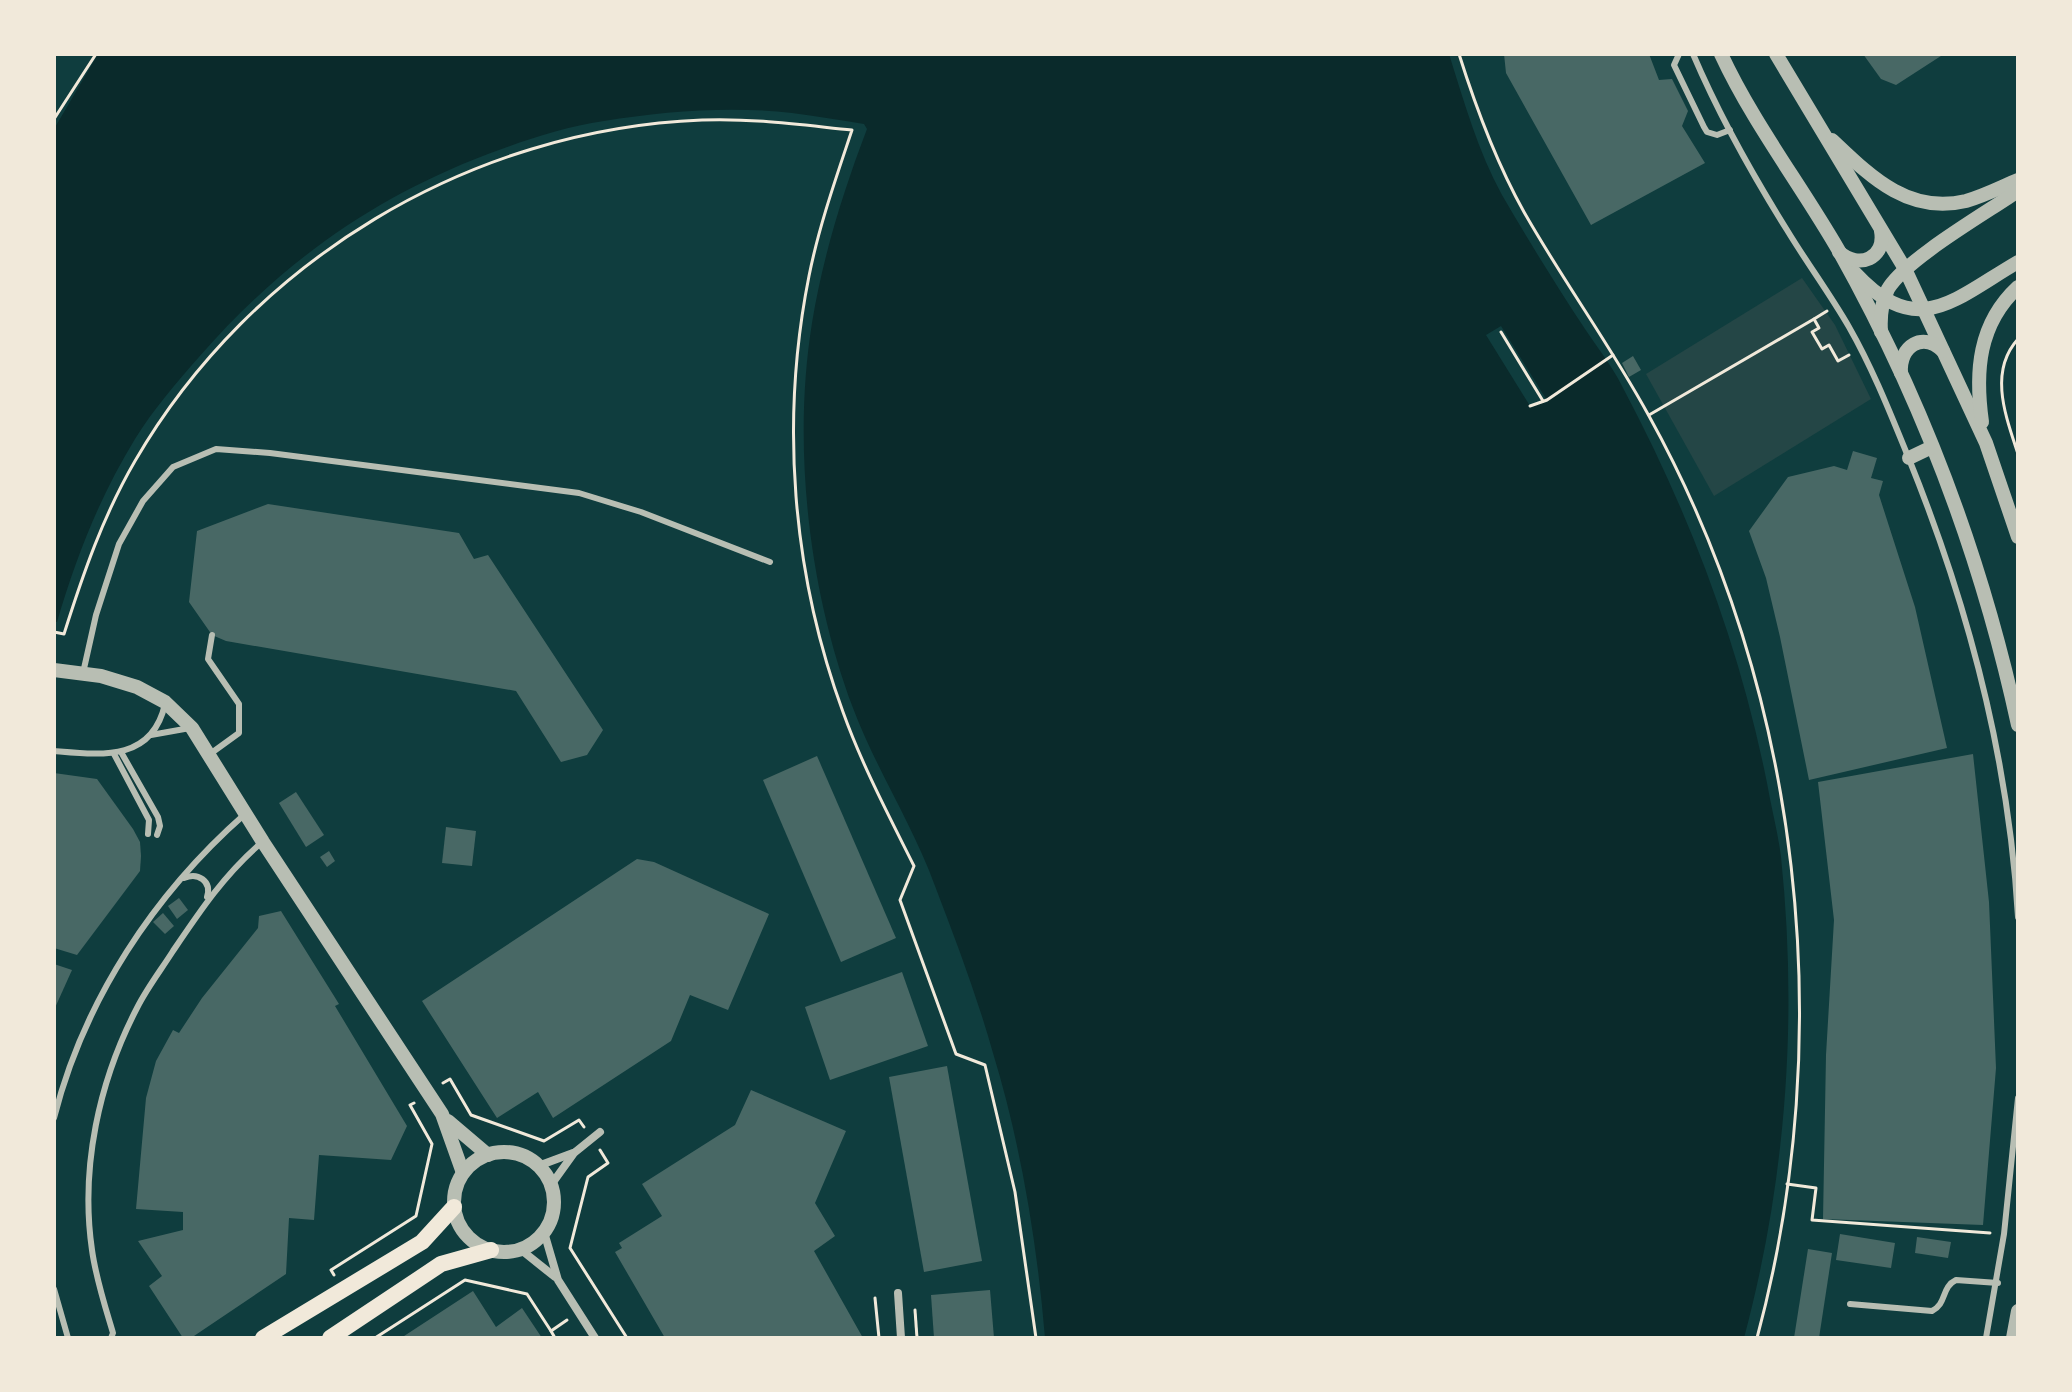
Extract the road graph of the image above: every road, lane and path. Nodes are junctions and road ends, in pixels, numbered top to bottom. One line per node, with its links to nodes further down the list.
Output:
1 (96, 54): 7 (path)
2 (1459, 54): 23 (path)
3 (1679, 54): 9 (lane)
4 (1693, 54): 9 (lane)
5 (1721, 54): 13 (street)
6 (1776, 54): 8 (street)
7 (54, 119)
8 (1819, 127): 10 (street); 12 (street)
9 (1730, 130): 32 (lane)
10 (2018, 180)
11 (2018, 191): 15 (street)
12 (1880, 227): 13 (street); 15 (street)
13 (1839, 252): 17 (street); 21 (street)
14 (2018, 262): 18 (street)
15 (1905, 269): 17 (street); 18 (street)
16 (2018, 287): 29 (street)
17 (1884, 299): 18 (street); 21 (street)
18 (1926, 311): 24 (street)
19 (1814, 319): 28 (path)
20 (1501, 332): 26 (path)
21 (1881, 336): 25 (street)
22 (2018, 339): 31 (path)
23 (1613, 355): 26 (path); 28 (path)
24 (1947, 357): 25 (street); 29 (street)
25 (1901, 373): 30 (street)
26 (1545, 400): 27 (path)
27 (1530, 406)
28 (1649, 415): 62 (path)
29 (1986, 443): 33 (street)
30 (1932, 447): 32 (street); 39 (street)
31 (2018, 454)
32 (1909, 458): 51 (lane)
33 (2018, 537)
34 (770, 562): 37 (lane)
35 (212, 635): 44 (lane)
36 (54, 670): 37 (street)
37 (83, 673): 38 (street)
38 (165, 702): 40 (street); 41 (lane)
39 (2018, 725)
40 (192, 728): 41 (lane); 44 (street)
41 (151, 735): 43 (lane)
42 (54, 751): 43 (lane)
43 (117, 753): 46 (lane); 47 (lane)
44 (210, 754): 45 (street)
45 (245, 814): 48 (street); 49 (lane)
46 (148, 834)
47 (157, 835)
48 (263, 842): 50 (lane); 52 (street)
49 (182, 878): 50 (lane); 55 (lane)
50 (206, 901): 80 (lane)
51 (2018, 917)
52 (428, 1093): 54 (street); 57 (path); 72 (path)
53 (2018, 1098): 66 (lane)
54 (442, 1114): 59 (street); 61 (street)
55 (54, 1118)
56 (600, 1132): 57 (street)
57 (592, 1139): 58 (street); 85 (path)
58 (574, 1153): 60 (street); 63 (street)
59 (488, 1155): 60 (street); 61 (street)
60 (538, 1166): 63 (street)
61 (463, 1173): 64 (street)
62 (1787, 1184): 66 (path); 89 (path)
63 (551, 1185): 65 (street)
64 (454, 1207): 68 (street); 72 (main road)
65 (544, 1232): 67 (street); 69 (street)
66 (2004, 1234): 70 (lane)
67 (520, 1249): 68 (street); 69 (street)
68 (491, 1250): 82 (main road)
69 (558, 1280): 84 (street)
70 (1998, 1283): 75 (lane); 90 (lane)
71 (54, 1289): 79 (lane)
72 (343, 1290): 81 (main road)
73 (898, 1293): 87 (street)
74 (875, 1298): 86 (path)
75 (1850, 1304)
76 (914, 1306): 88 (path)
77 (2018, 1311): 91 (street)
78 (551, 1331): 83 (path)
79 (68, 1338)
80 (111, 1338)
81 (263, 1338)
82 (330, 1338)
83 (374, 1338)
84 (595, 1338)
85 (627, 1338)
86 (879, 1338)
87 (901, 1338)
88 (917, 1338)
89 (1757, 1338)
90 (1986, 1338)
91 (2013, 1338)

